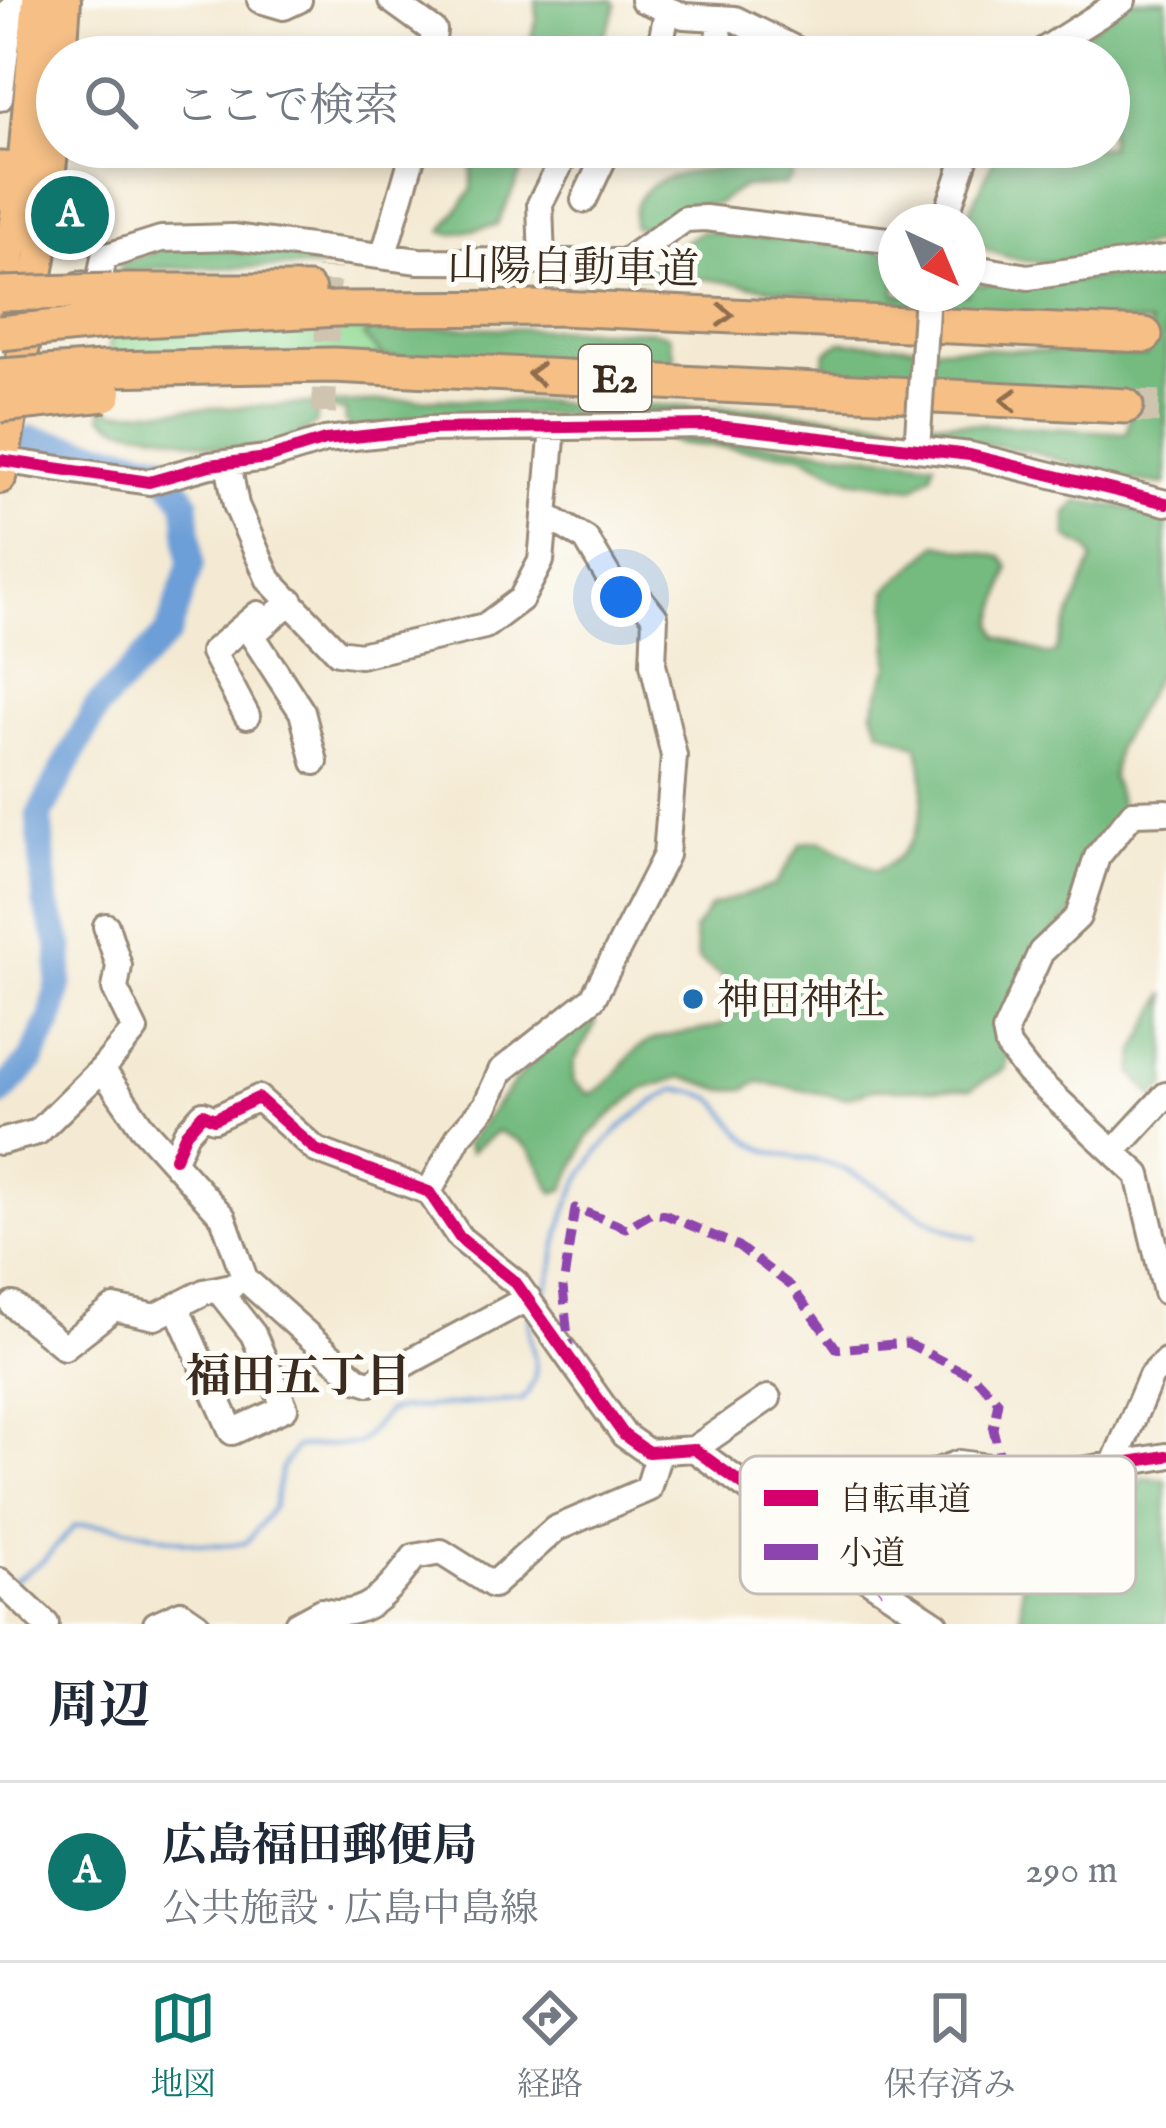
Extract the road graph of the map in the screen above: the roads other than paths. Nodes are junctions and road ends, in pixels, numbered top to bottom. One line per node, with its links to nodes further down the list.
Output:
1 (18, 0): 17 (street)
2 (38, 0): 23 (main road)
3 (65, 0): 11 (main road)
4 (260, 0): 5 (street)
5 (298, 0)
6 (391, 0): 12 (street)
7 (643, 0): 9 (street)
8 (1123, 0): 16 (street)
9 (667, 12): 10 (street); 13 (street)
10 (717, 18): 14 (street); 15 (street)
11 (62, 36)
12 (433, 36)
13 (662, 36)
14 (720, 36)
15 (771, 36)
16 (1066, 36)
17 (0, 98)
18 (36, 148): 23 (main road)
19 (409, 168): 27 (street)
20 (558, 168): 29 (street)
21 (599, 168): 24 (street)
22 (962, 168): 25 (street)
23 (19, 181): 31 (main road); 31 (main road)
24 (584, 200)
25 (950, 204)
26 (878, 239): 29 (street)
27 (384, 254): 29 (street); 31 (street)
28 (1166, 258): 30 (street)
29 (542, 262)
30 (986, 270)
31 (11, 295): 32 (highway, bridge); 45 (main road)
32 (108, 307): 34 (highway, 山陽自動車道 / E2, bridge); 35 (highway, 山陽自動車道 / E2, one-way to 35)
33 (926, 312): 43 (street, bridge)
34 (0, 333)
35 (1145, 334)
36 (0, 376): 37 (highway, E2, bridge)
37 (104, 381): 38 (highway, bridge); 39 (highway, E2, one-way to 37)
38 (0, 405)
39 (1126, 406)
40 (324, 413): 42 (street)
41 (554, 428): 42 (street); 43 (street); 47 (street)
42 (325, 440): 44 (street)
43 (918, 442): 46 (street)
44 (219, 464): 45 (street); 48 (street)
45 (1, 466)
46 (1166, 503)
47 (545, 515): 48 (street); 58 (street)
48 (287, 597): 49 (street); 50 (street)
49 (247, 716)
50 (315, 762)
51 (1166, 812): 56 (street)
52 (106, 926): 53 (street)
53 (102, 1069): 55 (street); 57 (street)
54 (1166, 1095): 56 (street)
55 (0, 1142)
56 (1116, 1149): 61 (street)
57 (175, 1158): 58 (street); 59 (street)
58 (429, 1192): 62 (street)
59 (245, 1279): 60 (street); 62 (street)
60 (220, 1292): 64 (street); 64 (street)
61 (1166, 1292)
62 (528, 1298): 68 (street)
63 (14, 1305): 64 (street)
64 (176, 1306)
65 (1166, 1360): 69 (street)
66 (768, 1398): 67 (street)
67 (694, 1449): 68 (street); 72 (street)
68 (659, 1453): 75 (street)
69 (1118, 1456)
70 (1166, 1456): 71 (street)
71 (1136, 1460)
72 (740, 1484)
73 (0, 1581): 76 (street)
74 (891, 1594): 80 (street)
75 (336, 1619): 79 (street)
76 (46, 1624)
77 (156, 1624): 78 (street)
78 (197, 1624)
79 (297, 1624)
80 (936, 1624)

